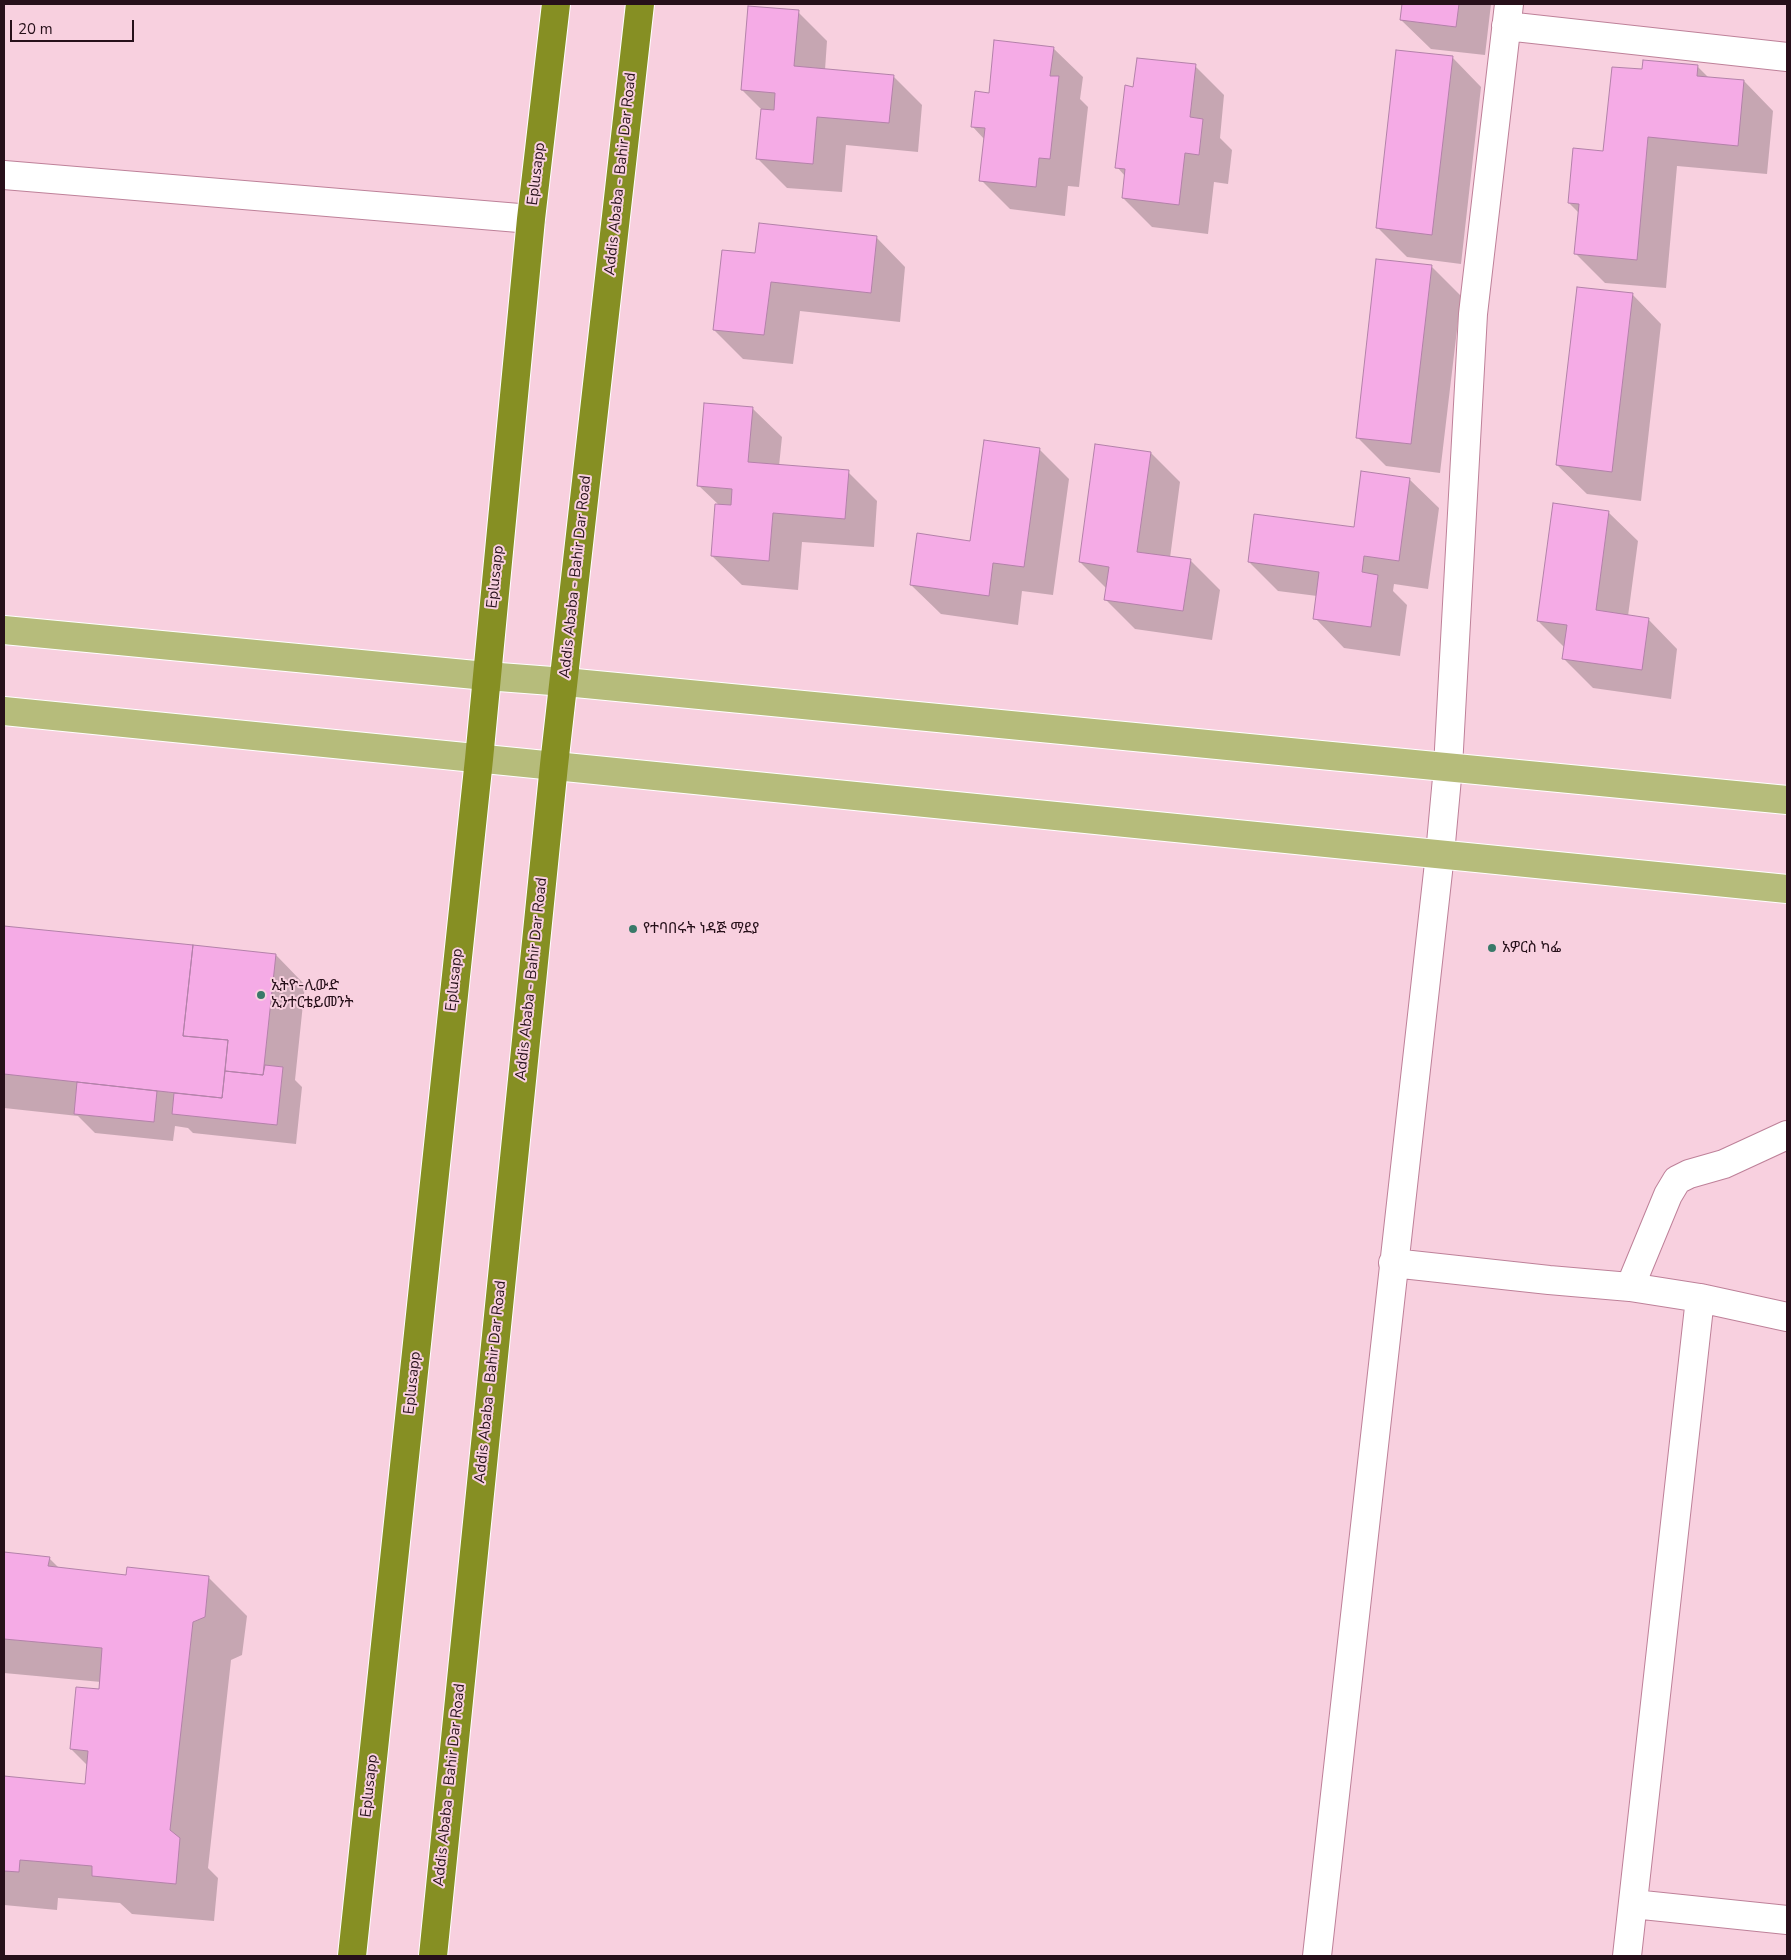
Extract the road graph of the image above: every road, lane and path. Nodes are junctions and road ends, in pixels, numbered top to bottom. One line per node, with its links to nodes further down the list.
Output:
1 (556, 4): 6 (highway, Eplusapp)
2 (640, 4): 9 (highway, Addis Ababa - Bahir Dar Road)
3 (1507, 15): 4 (street); 13 (street)
4 (1787, 57)
5 (4, 174): 6 (street)
6 (531, 220): 8 (highway, Eplusapp)
7 (4, 630): 8 (main road)
8 (486, 676): 9 (main road); 11 (highway, Eplusapp)
9 (564, 682): 12 (highway, Addis Ababa - Bahir Dar Road); 13 (main road)
10 (4, 711): 11 (main road)
11 (479, 759): 12 (main road); 24 (highway, Eplusapp)
12 (554, 765): 15 (main road); 25 (highway, Addis Ababa - Bahir Dar Road)
13 (1448, 767): 14 (main road); 15 (street)
14 (1787, 800)
15 (1440, 854): 16 (main road); 18 (street)
16 (1787, 889)
17 (1787, 1135): 19 (street)
18 (1393, 1263): 19 (street); 26 (street)
19 (1630, 1287): 20 (street)
20 (1700, 1298): 21 (street); 22 (street)
21 (1787, 1317)
22 (1633, 1904): 23 (street); 27 (street)
23 (1787, 1920)
24 (352, 1956)
25 (433, 1956)
26 (1317, 1956)
27 (1627, 1956)

